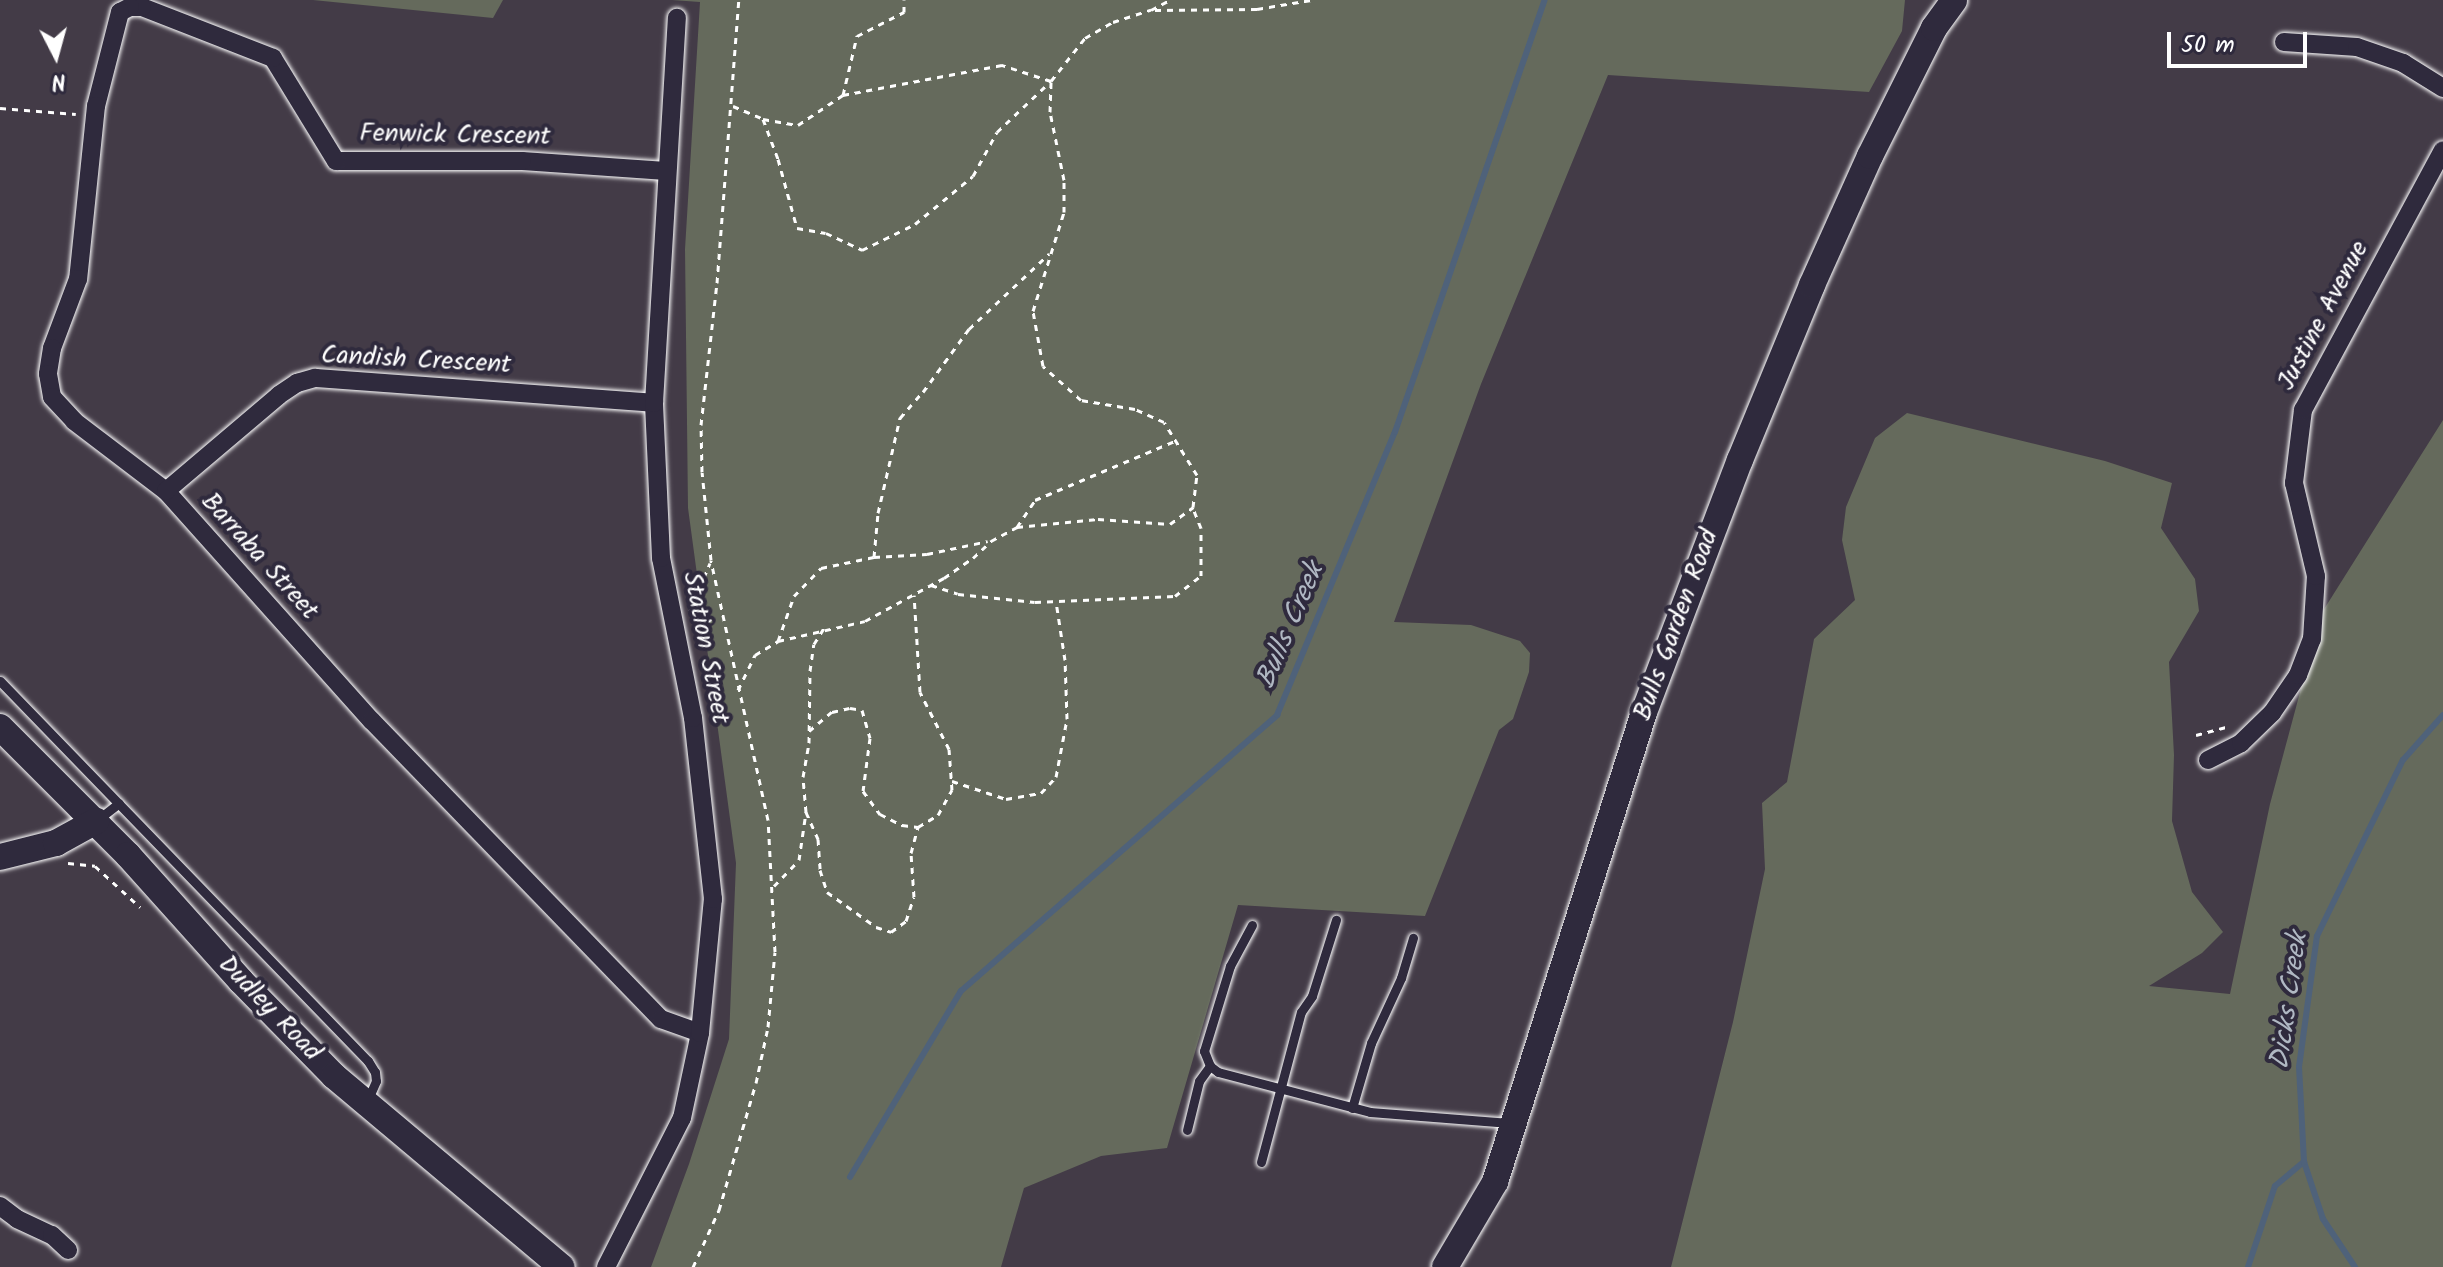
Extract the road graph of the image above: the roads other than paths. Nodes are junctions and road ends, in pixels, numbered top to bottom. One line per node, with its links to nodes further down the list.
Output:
1 (1954, 0): 24 (main road, Bulls Garden Road)
2 (120, 12): 7 (street, Fenwick Crescent); 9 (street, Barraba Street)
3 (677, 18): 7 (street, Station Street)
4 (2284, 42): 5 (street)
5 (2443, 88)
6 (2443, 150): 12 (street, Justine Avenue)
7 (666, 171): 8 (street, Station Street)
8 (654, 403): 9 (street, Candish Crescent); 19 (street, Station Street)
9 (166, 491): 19 (street, Barraba Street)
10 (0, 681): 13 (lane)
11 (0, 727): 14 (main road, Dudley Road)
12 (2208, 760)
13 (119, 803): 14 (lane); 22 (lane)
14 (96, 821): 15 (main road); 22 (main road, Dudley Road)
15 (0, 857)
16 (1336, 920): 21 (lane)
17 (1252, 925): 20 (lane)
18 (1413, 938): 23 (lane)
19 (700, 1033): 30 (street, Station Street)
20 (1210, 1066): 21 (lane); 25 (lane)
21 (1279, 1089): 23 (lane); 26 (lane)
22 (366, 1104): 29 (main road, Dudley Road)
23 (1352, 1108): 24 (lane)
24 (1513, 1123): 31 (main road, Bulls Garden Road)
25 (1187, 1130)
26 (1261, 1162)
27 (0, 1206): 28 (street)
28 (68, 1250)
29 (562, 1267)
30 (606, 1267)
31 (1445, 1267)

